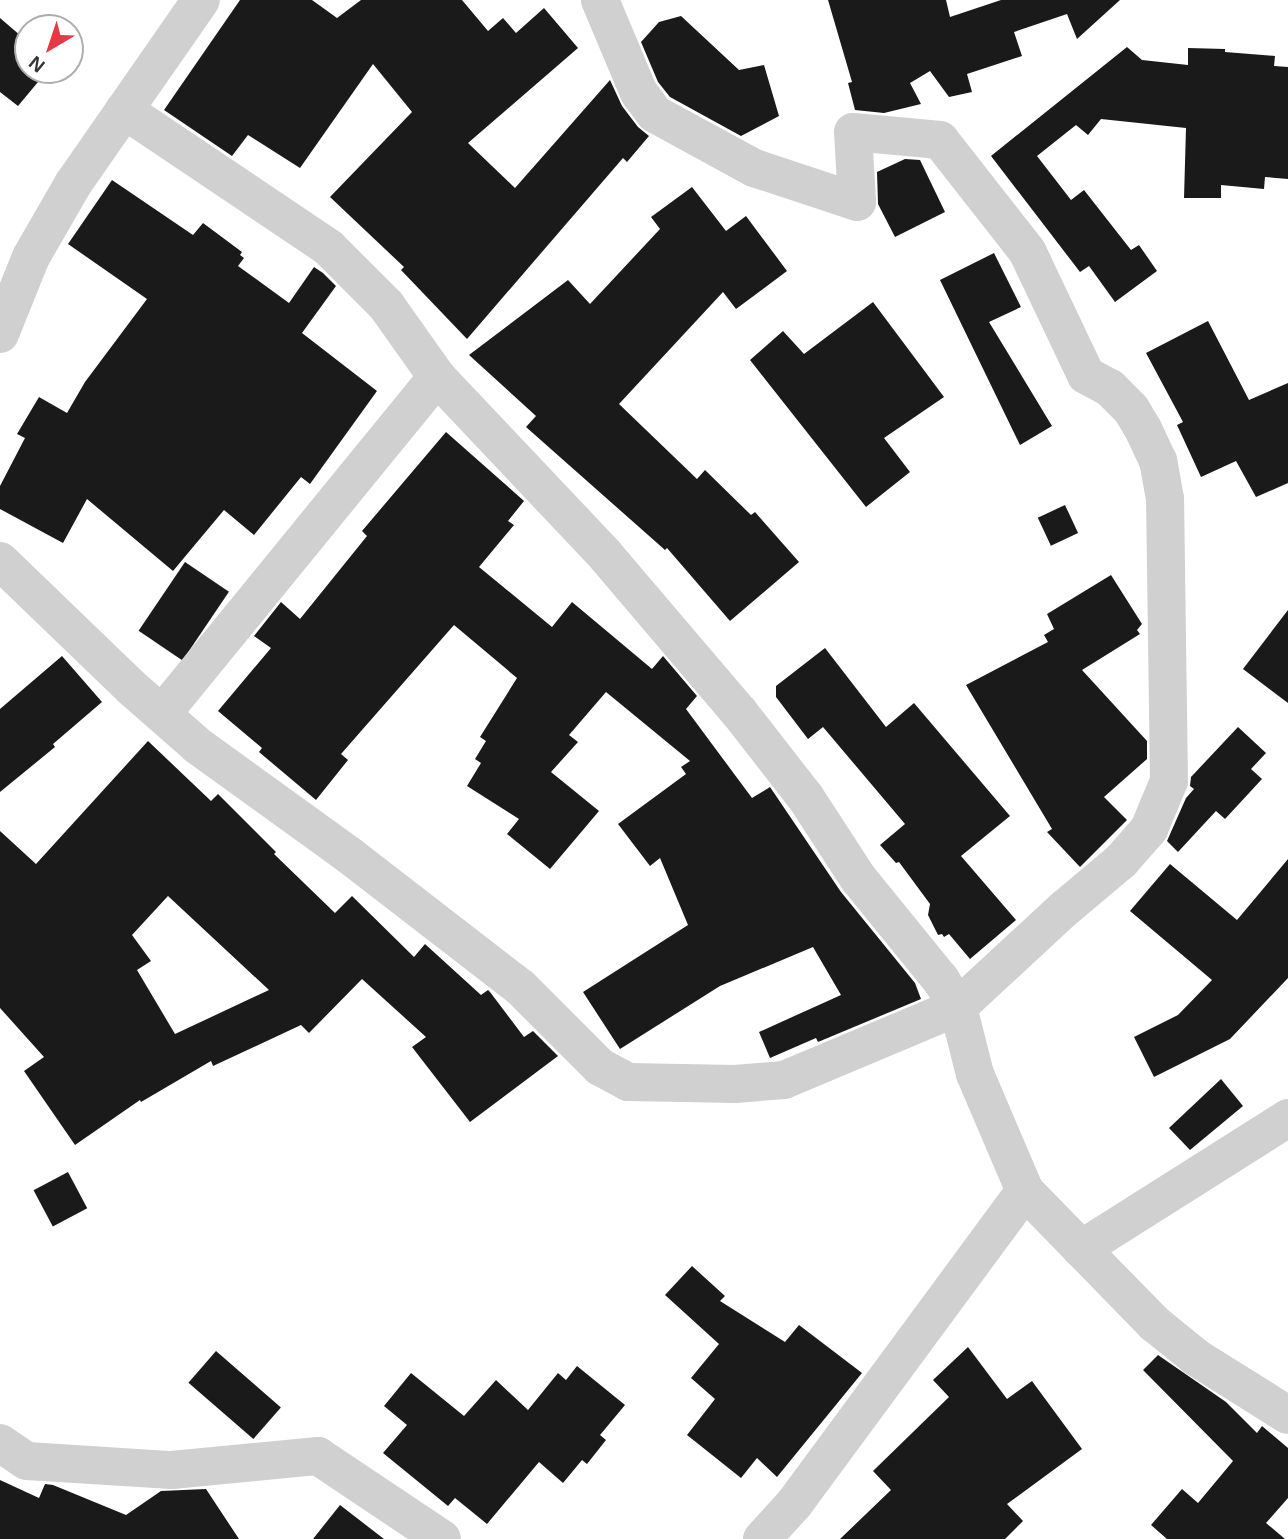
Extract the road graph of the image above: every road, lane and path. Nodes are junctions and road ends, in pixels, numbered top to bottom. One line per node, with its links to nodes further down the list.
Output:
1 (201, 0): 3 (street)
2 (600, 0): 8 (street)
3 (124, 110): 4 (street); 5 (street)
4 (0, 334)
5 (436, 377): 7 (street); 8 (street)
6 (0, 561): 7 (street)
7 (162, 714): 8 (street)
8 (958, 1007): 10 (street)
9 (1288, 1118): 11 (street)
10 (1025, 1191): 11 (street); 15 (street)
11 (1081, 1248): 12 (street)
12 (1288, 1415)
13 (0, 1443): 14 (street)
14 (442, 1539)
15 (762, 1539)

